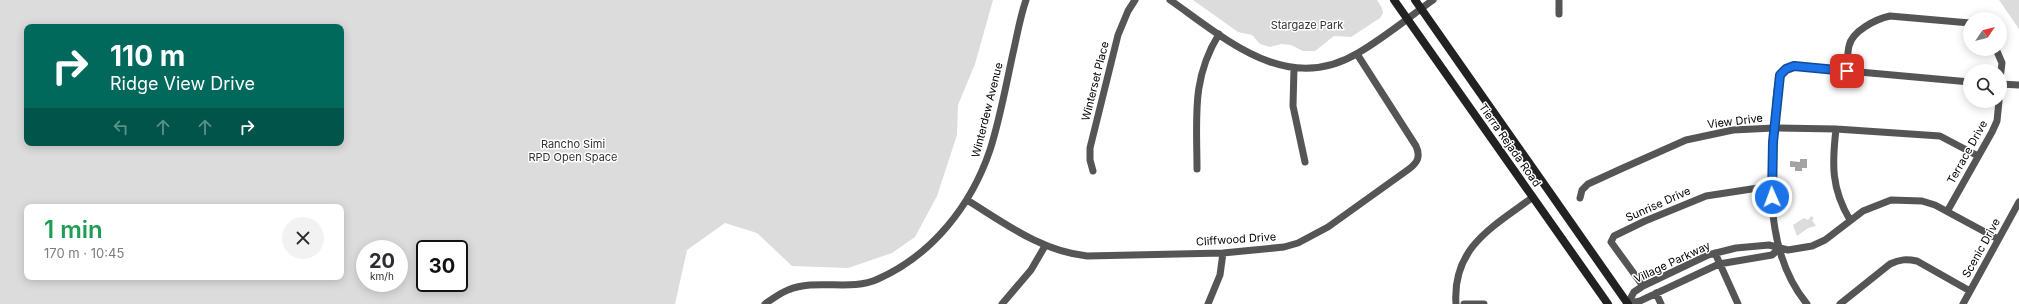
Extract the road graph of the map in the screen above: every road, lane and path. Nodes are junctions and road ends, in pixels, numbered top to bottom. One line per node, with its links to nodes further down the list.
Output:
1 (1026, 0): 29 (street, Winterdew Avenue)
2 (1134, 0): 25 (street, Winterset Place)
3 (1170, 0): 12 (street)
4 (1394, 0): 10 (main road, Tierra Rejada Road)
5 (1414, 0): 8 (main road, Tierra Rejada Road)
6 (1433, 0): 8 (street)
7 (1559, 0): 9 (street)
8 (1421, 9): 10 (street); 49 (main road, Tierra Rejada Road)
9 (1559, 14)
10 (1407, 18): 13 (street); 27 (main road, Tierra Rejada Road)
11 (1963, 22): 15 (street)
12 (1219, 34): 14 (street); 24 (street)
13 (1357, 54): 14 (street); 36 (street, Cliffwood Drive)
14 (1294, 68): 23 (street)
15 (1847, 71): 16 (street); 20 (street)
16 (1963, 81)
17 (2007, 84): 18 (street)
18 (2019, 85)
19 (1998, 108): 22 (street, Terrace Drive)
20 (1774, 128): 21 (street, View Drive); 26 (street); 28 (street, View Drive)
21 (1836, 128): 22 (street, View Drive); 32 (street)
22 (1978, 156): 31 (street, Terrace Drive)
23 (1305, 162)
24 (1197, 169)
25 (1093, 171)
26 (1771, 186): 35 (street); 39 (street, Sunrise Drive)
27 (1533, 197): 45 (street); 48 (main road, Tierra Rejada Road)
28 (1580, 198)
29 (968, 200): 34 (street, Cliffwood Drive); 42 (street, Winterdew Avenue)
30 (2019, 202): 33 (street, Scenic Drive)
31 (1948, 210): 32 (street, Village Parkway); 33 (street, Village Parkway)
32 (1850, 220): 35 (street, Village Parkway)
33 (1998, 239): 40 (street, Scenic Drive)
34 (1045, 246): 36 (street, Cliffwood Drive); 43 (street)
35 (1780, 248): 37 (street, Village Parkway); 38 (street, Village Parkway); 52 (street)
36 (1223, 252): 44 (street)
37 (1715, 253): 38 (street); 39 (street, Village Parkway)
38 (1719, 264): 41 (street, Village Parkway); 51 (street)
39 (1643, 286): 49 (street, Village Parkway)
40 (1970, 291): 53 (street); 54 (street, Scenic Drive)
41 (1656, 293): 49 (street, Village Parkway); 50 (street)
42 (765, 304)
43 (1002, 304)
44 (1208, 304)
45 (1456, 304)
46 (1464, 304): 47 (street)
47 (1484, 304)
48 (1608, 304)
49 (1628, 304)
50 (1661, 304)
51 (1738, 304)
52 (1807, 304)
53 (1840, 304)
54 (1963, 304)

